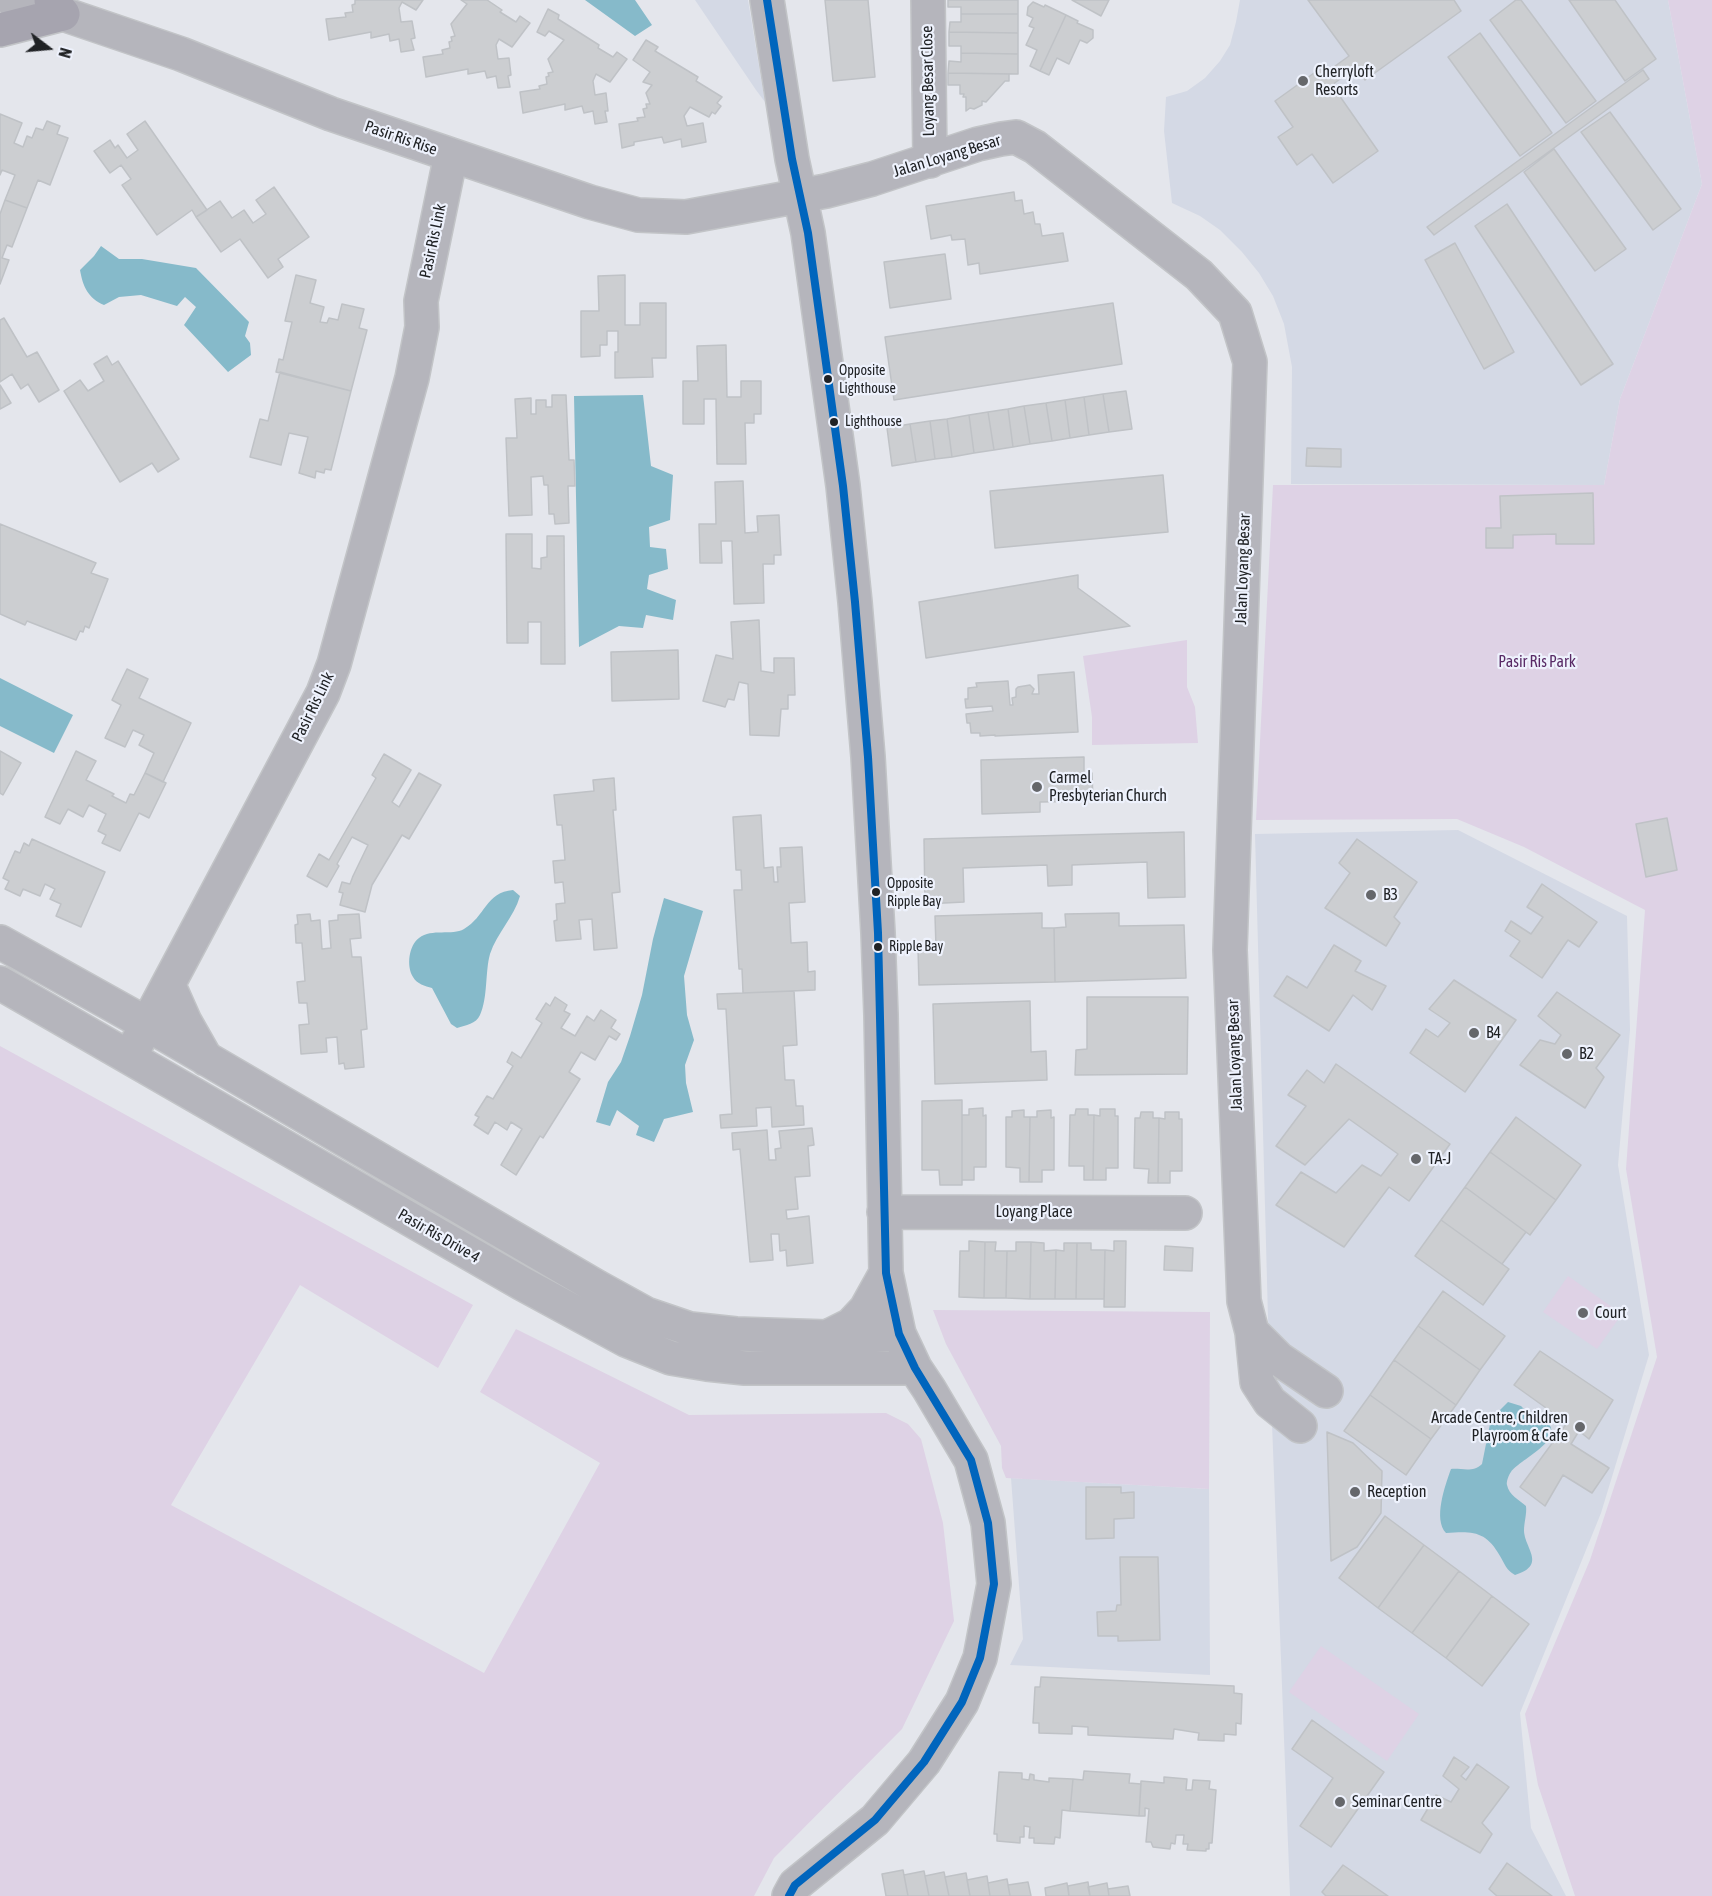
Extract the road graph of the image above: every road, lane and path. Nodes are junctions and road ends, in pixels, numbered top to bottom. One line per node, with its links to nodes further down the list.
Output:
1 (12, 0): 4 (street, Pasir Ris Rise)
2 (767, 0): 8 (street)
3 (928, 0): 7 (street, Loyang Besar Close)
4 (57, 7): 5 (main road); 6 (street, Pasir Ris Rise)
5 (0, 30)
6 (460, 158): 8 (street, Pasir Ris Rise); 11 (street, Pasir Ris Link)
7 (930, 161): 8 (street, Jalan Loyang Besar); 19 (street, Jalan Loyang Besar)
8 (800, 196): 16 (street)
9 (0, 942): 12 (street)
10 (0, 983): 14 (street, Pasir Ris Drive 4)
11 (169, 986): 12 (street); 13 (street, Pasir Ris Link); 15 (street)
12 (105, 1000): 13 (street)
13 (147, 1024): 14 (street, Pasir Ris Link); 15 (street)
14 (129, 1058): 22 (street, Pasir Ris Drive 4)
15 (206, 1059): 21 (street)
16 (884, 1212): 17 (street, Loyang Place); 18 (street)
17 (1185, 1213)
18 (886, 1273): 20 (street); 21 (street)
19 (1252, 1332): 23 (street); 24 (street, Jalan Loyang Besar)
20 (899, 1334): 21 (street); 22 (street)
21 (827, 1337)
22 (915, 1368): 25 (street)
23 (1326, 1391)
24 (1300, 1426)
25 (789, 1896)

